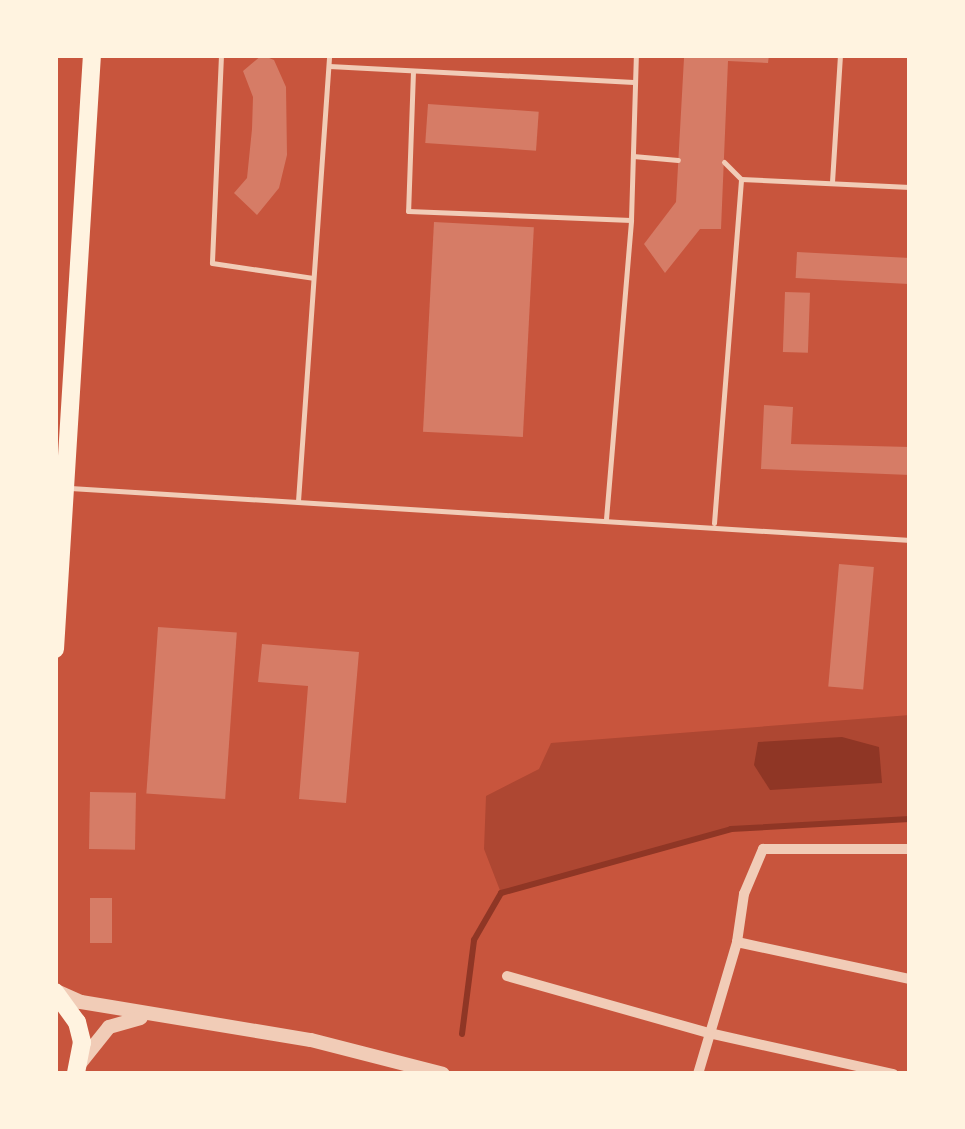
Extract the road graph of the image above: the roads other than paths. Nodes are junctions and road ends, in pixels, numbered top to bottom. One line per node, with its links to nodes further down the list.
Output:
1 (92, 55): 17 (main road)
2 (221, 55): 16 (lane)
3 (329, 55): 6 (lane)
4 (636, 55): 8 (lane)
5 (840, 55): 13 (lane)
6 (328, 66): 7 (lane); 16 (lane)
7 (413, 71): 8 (lane); 15 (lane)
8 (634, 82): 9 (lane)
9 (633, 156): 10 (lane); 15 (lane)
10 (678, 160)
11 (724, 162): 12 (lane)
12 (742, 179): 13 (lane); 21 (lane)
13 (832, 183): 14 (lane)
14 (910, 187)
15 (632, 220): 20 (lane)
16 (313, 278): 19 (lane)
17 (63, 422): 18 (main road)
18 (67, 488): 19 (lane); 23 (main road)
19 (298, 501): 20 (lane)
20 (606, 519): 21 (lane)
21 (714, 523): 22 (lane)
22 (910, 540)
23 (55, 649)
24 (910, 849): 25 (street)
25 (737, 942): 27 (street); 30 (street)
26 (508, 976): 30 (street)
27 (910, 979)
28 (55, 992): 29 (street); 31 (main road)
29 (156, 1016): 31 (street); 32 (street)
30 (709, 1034): 33 (street); 34 (street)
31 (80, 1070)
32 (443, 1074)
33 (698, 1074)
34 (893, 1074)

